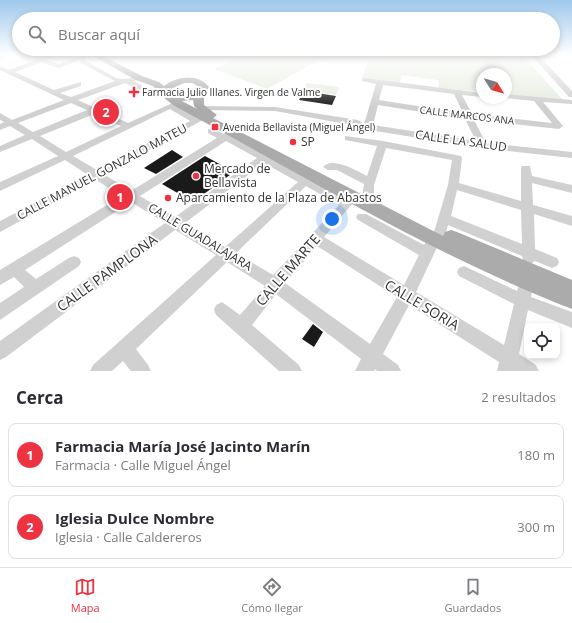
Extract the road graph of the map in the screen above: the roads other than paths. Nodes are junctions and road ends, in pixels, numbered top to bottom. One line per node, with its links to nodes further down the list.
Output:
1 (102, 72): 8 (street)
2 (128, 72): 7 (main road)
3 (142, 72): 10 (main road)
4 (550, 72): 19 (street)
5 (12, 73): 6 (street); 15 (street)
6 (0, 78)
7 (139, 78): 8 (street); 11 (main road)
8 (124, 80): 14 (street); 23 (street)
9 (364, 80): 12 (street)
10 (179, 81): 17 (main road); 21 (main road)
11 (152, 82): 14 (street); 21 (main road)
12 (380, 82): 16 (street); 24 (street)
13 (78, 84): 15 (street)
14 (138, 88): 21 (street)
15 (54, 92): 23 (street)
16 (457, 92): 18 (street); 28 (street)
17 (199, 94): 21 (main road); 27 (main road)
18 (476, 94)
19 (572, 95)
20 (512, 97): 22 (street)
21 (168, 99): 27 (main road); 31 (street)
22 (537, 99): 25 (street); 28 (street, CALLE MARCOS ANA)
23 (71, 100): 26 (street); 29 (street)
24 (375, 102): 28 (street, CALLE MARCOS ANA); 32 (street)
25 (572, 102)
26 (93, 111): 31 (street); 34 (street)
27 (201, 115): 32 (street, CALLE LA SALUD); 35 (main road); 44 (street, CALLE MANUEL GONZALO MATEU); 49 (main road)
28 (470, 116): 38 (street)
29 (4, 122): 34 (street, CALLE GUADALAJARA)
30 (350, 124): 32 (street, CALLE LA SALUD)
31 (128, 126): 41 (street)
32 (368, 126): 38 (street, CALLE LA SALUD)
33 (211, 131): 35 (street)
34 (32, 136): 39 (street); 41 (street, CALLE GUADALAJARA)
35 (228, 136): 42 (main road); 50 (street)
36 (348, 138): 37 (street)
37 (383, 144): 46 (street); 49 (street)
38 (482, 145): 40 (street, CALLE LA SALUD)
39 (0, 150)
40 (572, 155)
41 (65, 156): 44 (street, CALLE GUADALAJARA); 47 (street)
42 (268, 156): 45 (main road); 54 (street, CALLE PAMPLONA)
43 (328, 166): 49 (street)
44 (97, 175): 50 (street, CALLE GUADALAJARA); 55 (street, CALLE MANUEL GONZALO MATEU)
45 (309, 178): 49 (main road); 58 (street)
46 (453, 185): 51 (street); 56 (street)
47 (0, 186)
48 (572, 189): 51 (street)
49 (359, 195): 56 (main road); 57 (street, CALLE MARTE)
50 (132, 196): 54 (street, CALLE GUADALAJARA); 62 (street)
51 (527, 208): 53 (street); 59 (street)
52 (362, 217): 56 (street)
53 (572, 221)
54 (176, 223): 58 (street, CALLE GUADALAJARA); 77 (street, CALLE PAMPLONA)
55 (0, 227)
56 (436, 236): 59 (street); 64 (main road); 69 (street)
57 (315, 238): 66 (street, CALLE MARTE); 69 (street, CALLE SORIA)
58 (227, 253): 66 (street, CALLE GUADALAJARA); 76 (street)
59 (529, 254): 61 (street); 64 (street)
60 (74, 262): 67 (street)
61 (552, 262)
62 (15, 269): 65 (street); 67 (street)
63 (464, 272): 71 (street)
64 (528, 277): 68 (main road); 70 (main road); 71 (street)
65 (0, 278)
66 (275, 284): 75 (street, CALLE MARTE); 78 (street, CALLE GUADALAJARA)
67 (35, 288): 73 (street)
68 (572, 289)
69 (406, 296): 78 (street); 79 (street, CALLE SORIA)
70 (572, 300)
71 (523, 301): 74 (street); 79 (street)
72 (222, 310): 75 (street)
73 (0, 312)
74 (572, 320)
75 (241, 327): 82 (street)
76 (124, 348): 80 (street); 81 (street)
77 (0, 351)
78 (372, 356): 83 (street); 84 (street, CALLE GUADALAJARA)
79 (508, 365): 85 (street, CALLE SORIA)
80 (99, 371)
81 (142, 371)
82 (293, 371)
83 (364, 371)
84 (392, 371)
85 (530, 371)

